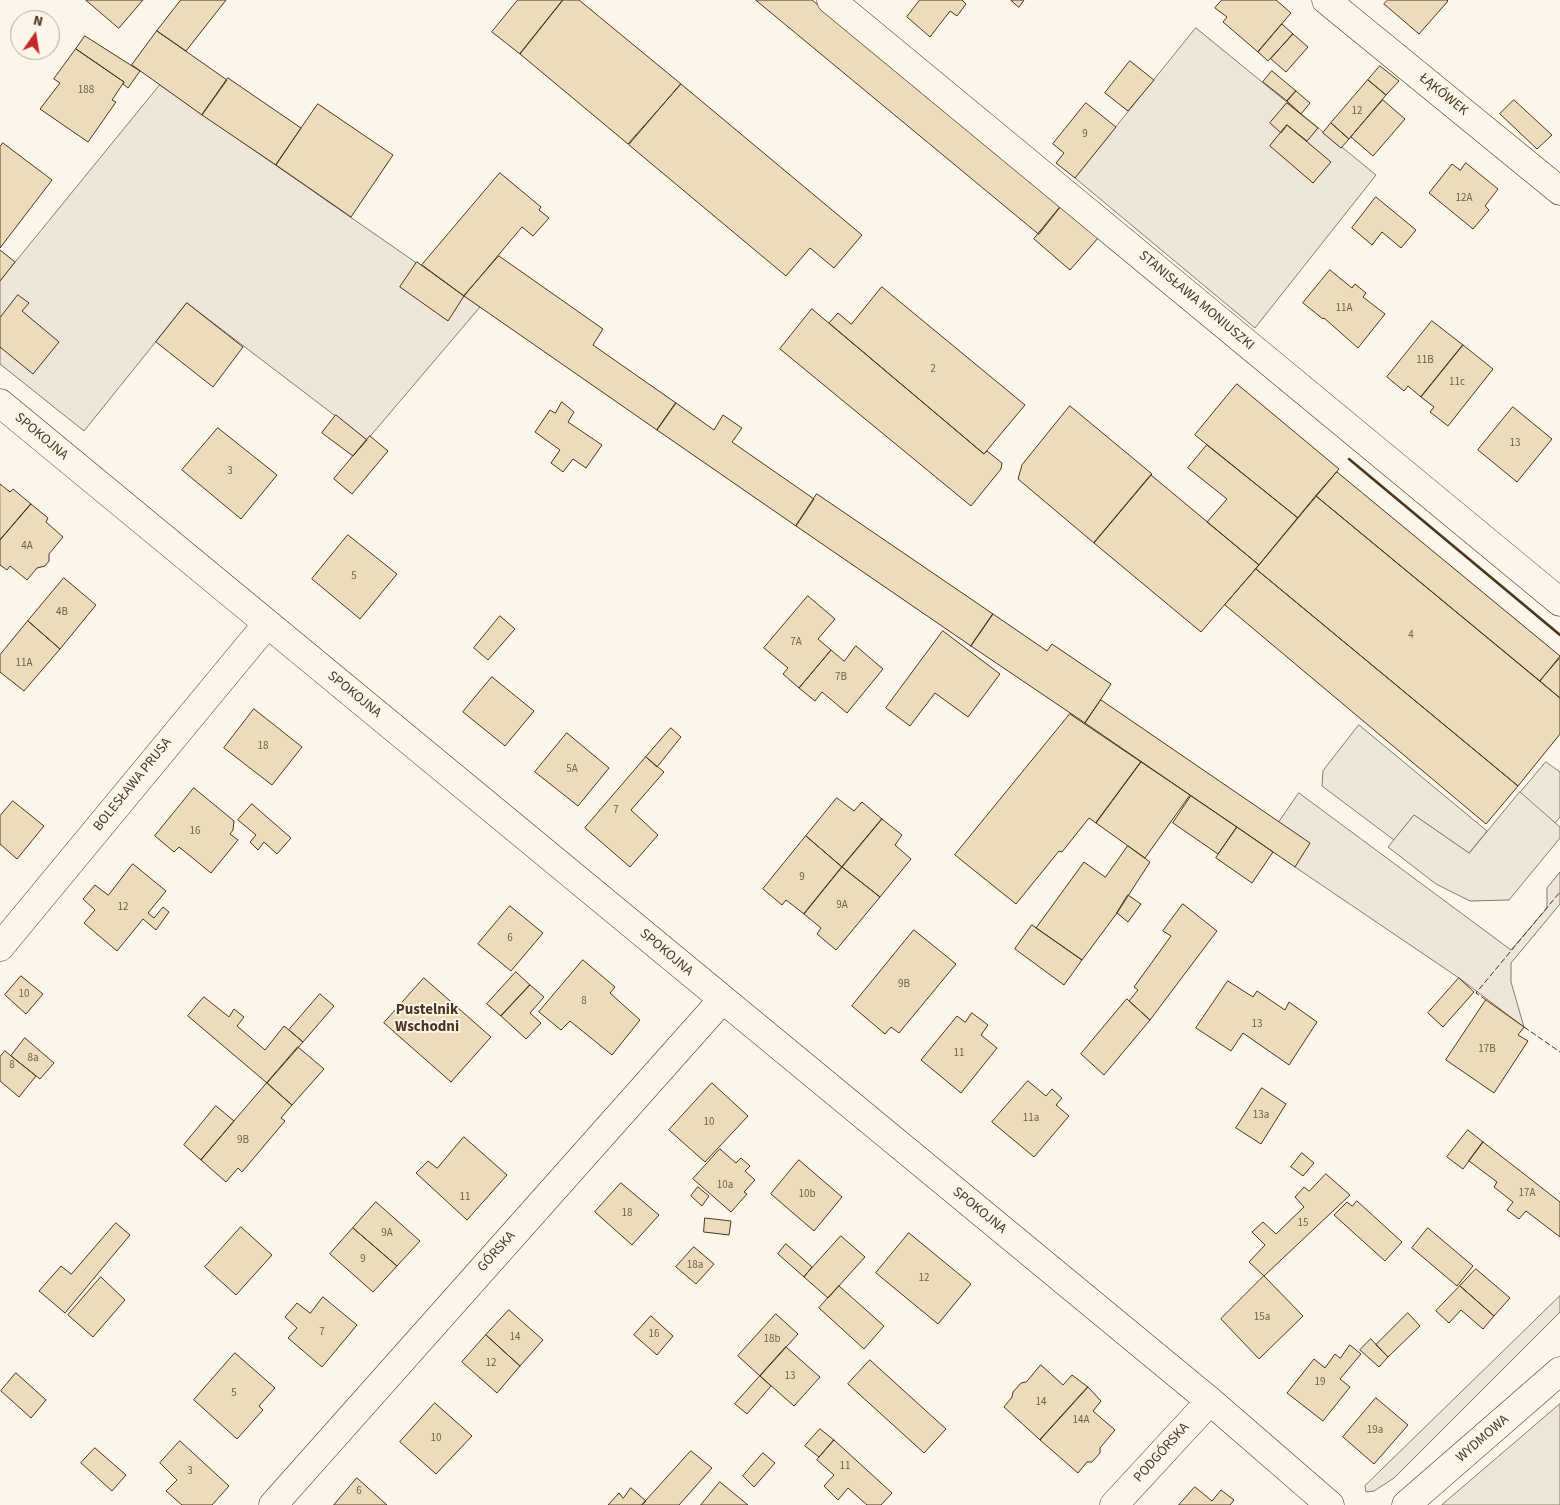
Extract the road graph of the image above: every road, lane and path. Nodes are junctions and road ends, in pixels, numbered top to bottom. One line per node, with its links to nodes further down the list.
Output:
1 (831, 0): 5 (street, STANISŁAWA MONIUSZKI)
2 (1326, 0): 3 (street, ŁĄKÓWEK)
3 (1560, 191)
4 (0, 403): 6 (street, SPOKOJNA)
5 (1560, 602)
6 (267, 624): 7 (street, BOLESŁAWA PRUSA); 8 (street, SPOKOJNA)
7 (0, 947)
8 (722, 1000): 10 (street, SPOKOJNA); 11 (street, GÓRSKA)
9 (1560, 1372): 14 (street, WYDMOWA)
10 (1210, 1401): 12 (street, PODGÓRSKA); 13 (street, SPOKOJNA)
11 (273, 1505)
12 (1114, 1505)
13 (1330, 1505)
14 (1406, 1505)

